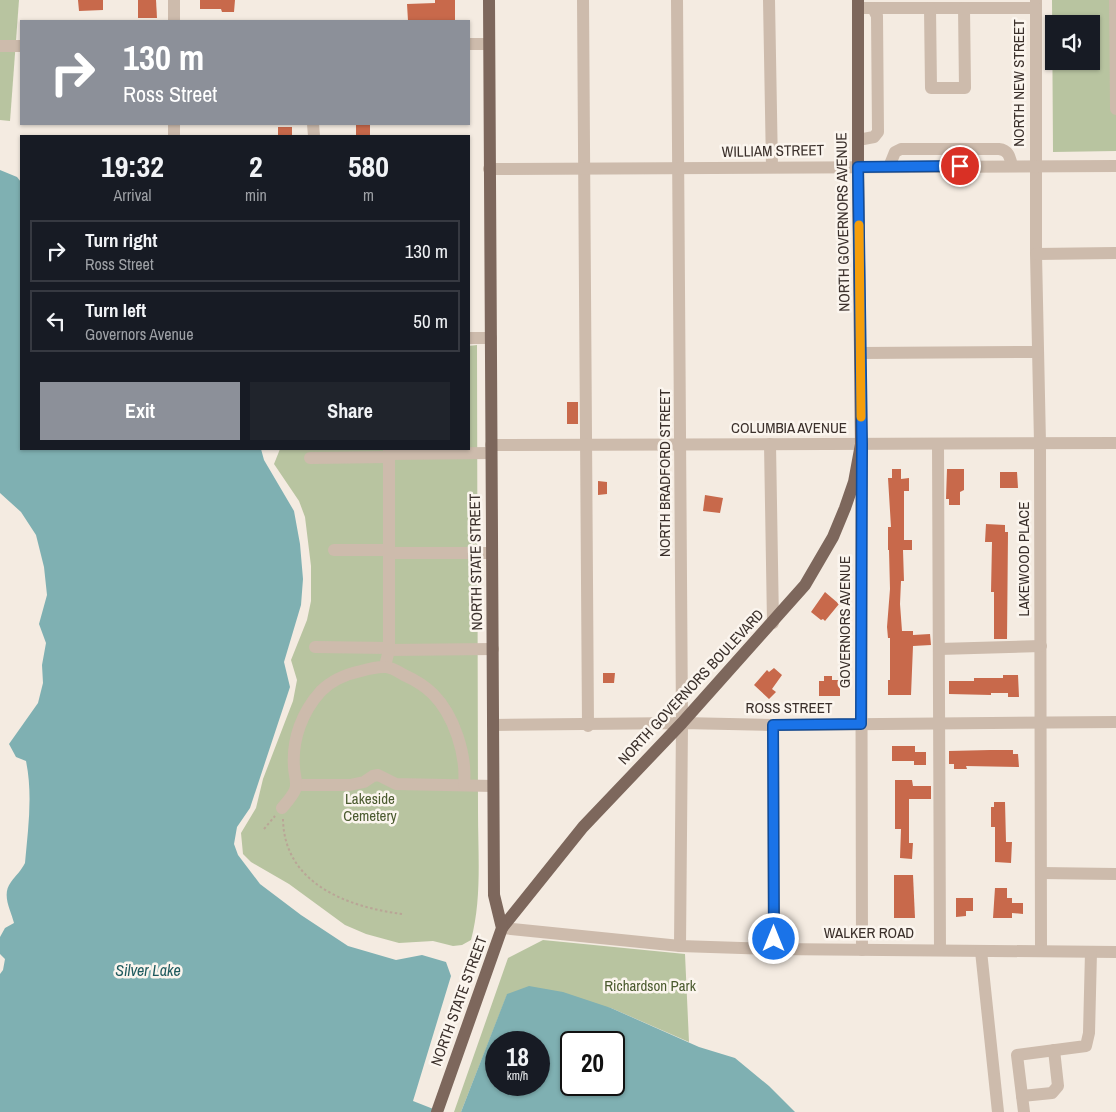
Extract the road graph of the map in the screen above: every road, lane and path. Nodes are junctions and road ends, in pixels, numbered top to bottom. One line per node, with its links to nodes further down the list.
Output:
1 (174, 0): 13 (street)
2 (489, 0): 15 (main road, NORTH STATE STREET)
3 (584, 0): 25 (street)
4 (677, 0): 26 (street, NORTH BRADFORD STREET)
5 (770, 0): 22 (street)
6 (1115, 0): 18 (street)
7 (859, 4): 10 (street); 19 (main road, NORTH GOVERNORS AVENUE)
8 (948, 4): 11 (street); 12 (street)
9 (1036, 4): 12 (street); 20 (street, NORTH NEW STREET)
10 (874, 8): 11 (street); 19 (street)
11 (930, 8): 12 (street)
12 (964, 8)
13 (174, 20)
14 (470, 44): 15 (street)
15 (489, 44): 24 (main road, NORTH STATE STREET)
16 (0, 46): 17 (street)
17 (20, 46)
18 (1116, 109)
19 (858, 140): 23 (main road, NORTH GOVERNORS AVENUE)
20 (1036, 166): 21 (street, WILLIAM STREET); 23 (street, WILLIAM STREET); 28 (street, LAKEWOOD PLACE)
21 (1116, 166)
22 (772, 167): 23 (street, WILLIAM STREET); 26 (street, WILLIAM STREET)
23 (858, 167): 32 (main road, NORTH GOVERNORS AVENUE)
24 (490, 169): 25 (street, WILLIAM STREET); 30 (main road, NORTH STATE STREET)
25 (584, 169): 26 (street, WILLIAM STREET); 39 (street)
26 (680, 169): 35 (street, NORTH BRADFORD STREET)
27 (1116, 253): 28 (street)
28 (1036, 254): 31 (street, LAKEWOOD PLACE)
29 (470, 338): 30 (street)
30 (491, 338): 40 (main road, NORTH STATE STREET)
31 (1038, 352): 32 (street); 33 (street, LAKEWOOD PLACE)
32 (861, 353): 37 (main road, NORTH GOVERNORS AVENUE)
33 (1040, 443): 34 (street, COLUMBIA AVENUE); 38 (street, COLUMBIA AVENUE); 49 (street, LAKEWOOD PLACE)
34 (1116, 443)
35 (681, 444): 36 (street, COLUMBIA AVENUE); 39 (street, COLUMBIA AVENUE); 56 (street, NORTH BRADFORD STREET)
36 (770, 444): 37 (street, COLUMBIA AVENUE); 48 (street)
37 (862, 444): 38 (street, COLUMBIA AVENUE); 48 (main road, NORTH GOVERNORS BOULEVARD); 58 (street, GOVERNORS AVENUE)
38 (938, 444): 53 (street)
39 (586, 445): 40 (street, COLUMBIA AVENUE); 62 (street)
40 (491, 449): 42 (street, COLUMBIA AVENUE); 47 (main road, NORTH STATE STREET)
41 (466, 450): 43 (street, COLUMBIA AVENUE)
42 (470, 450)
43 (389, 453): 44 (street, COLUMBIA AVENUE); 46 (street)
44 (310, 458)
45 (334, 550): 46 (street)
46 (388, 551): 47 (street); 51 (street)
47 (492, 553): 52 (main road, NORTH STATE STREET)
48 (773, 623): 56 (main road, NORTH GOVERNORS BOULEVARD)
49 (1041, 646): 53 (street); 57 (street, LAKEWOOD PLACE)
50 (315, 647): 51 (street)
51 (389, 649): 52 (street); 54 (street)
52 (493, 649): 61 (main road, NORTH STATE STREET)
53 (939, 649): 59 (street)
54 (385, 666): 63 (street); 64 (street)
55 (1116, 722): 57 (street, ROSS STREET)
56 (682, 723): 60 (street, ROSS STREET); 62 (street, ROSS STREET); 71 (main road, NORTH GOVERNORS BOULEVARD); 72 (street, NORTH BRADFORD STREET)
57 (1041, 723): 59 (street, ROSS STREET); 68 (street, LAKEWOOD PLACE)
58 (861, 724): 59 (street, ROSS STREET); 60 (street, ROSS STREET); 74 (street, GOVERNORS AVENUE)
59 (939, 724): 75 (street)
60 (773, 725): 73 (street)
61 (493, 726): 62 (street, ROSS STREET); 65 (main road, NORTH STATE STREET)
62 (588, 726)
63 (296, 785): 64 (street); 66 (street)
64 (464, 785): 65 (street)
65 (493, 786): 71 (main road, NORTH STATE STREET)
66 (283, 807): 67 (path); 70 (path)
67 (264, 829)
68 (1041, 873): 69 (street); 77 (street, LAKEWOOD PLACE)
69 (1116, 874)
70 (402, 914)
71 (502, 928): 72 (street, WALKER ROAD); 82 (main road, NORTH STATE STREET)
72 (680, 946): 73 (street, WALKER ROAD)
73 (774, 949): 74 (street, WALKER ROAD)
74 (862, 950): 75 (street, WALKER ROAD)
75 (940, 950): 76 (street, WALKER ROAD)
76 (981, 951): 77 (street, WALKER ROAD); 83 (street)
77 (1041, 951): 78 (street, WALKER ROAD)
78 (1091, 952): 79 (street, WALKER ROAD); 80 (street)
79 (1116, 952)
80 (1054, 1050): 81 (street); 81 (street)
81 (1022, 1096): 84 (street)
82 (438, 1110)
83 (998, 1112)
84 (1024, 1112)

